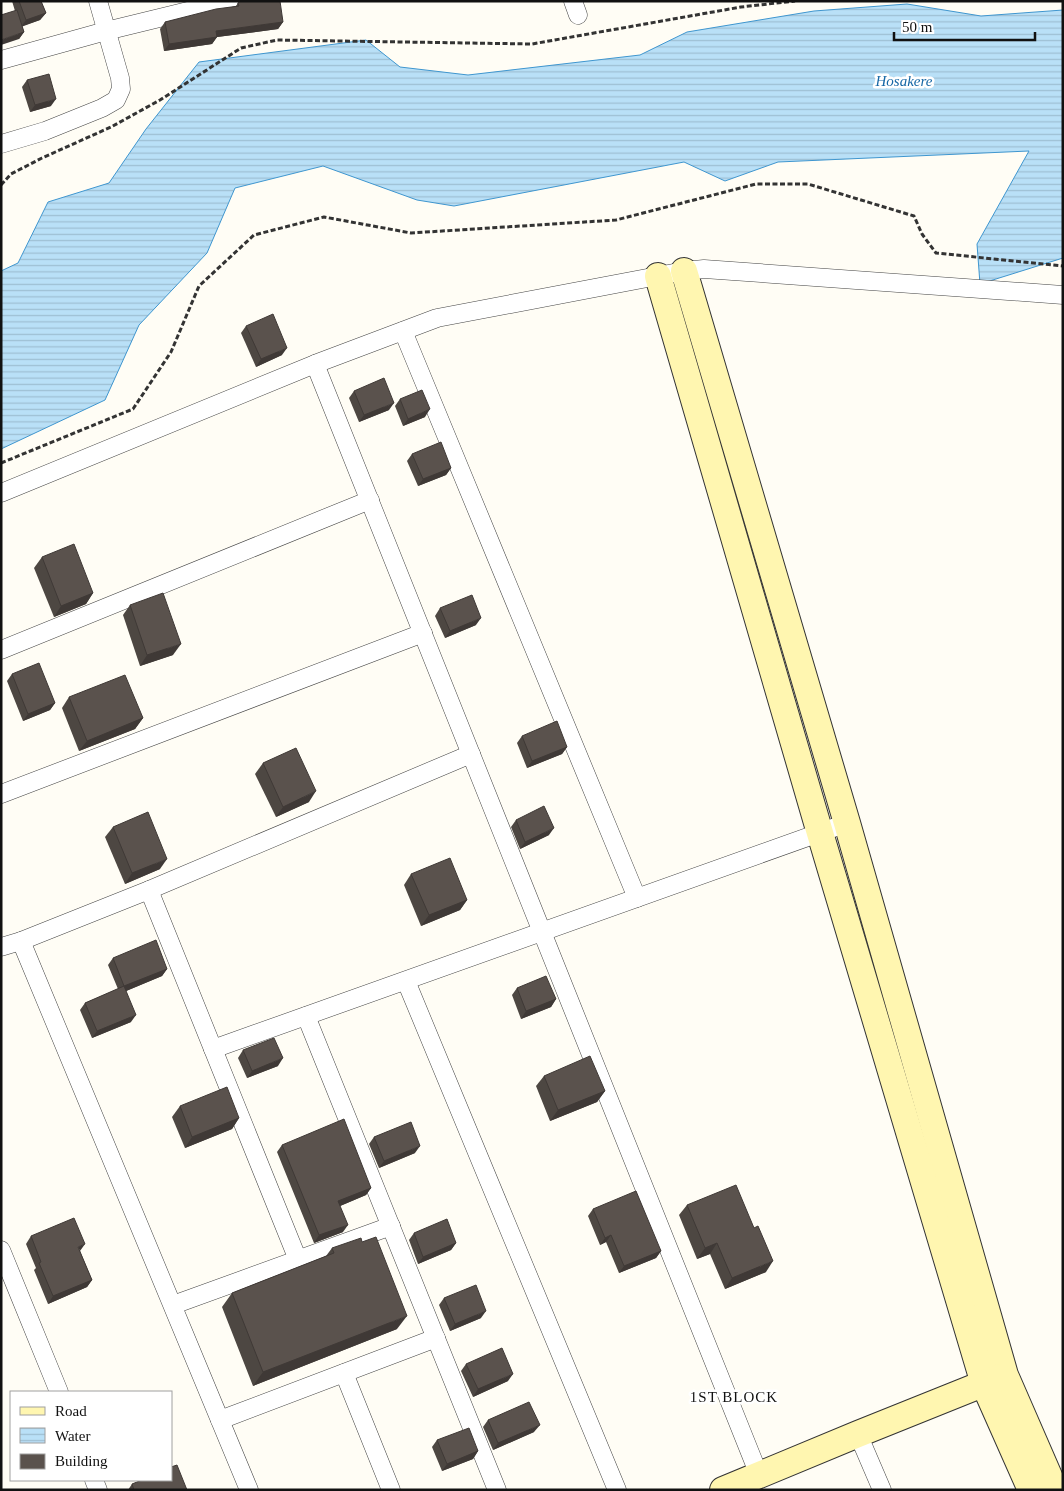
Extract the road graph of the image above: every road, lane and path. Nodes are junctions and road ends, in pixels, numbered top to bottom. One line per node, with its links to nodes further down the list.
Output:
1 (98, 1): 4 (street)
2 (229, 1): 4 (street)
3 (795, 1): 7 (path)
4 (106, 31): 5 (street); 6 (street)
5 (1, 60)
6 (1, 144)
7 (1, 185)
8 (1063, 266): 14 (path)
9 (684, 271): 10 (street); 11 (street); 21 (street)
10 (658, 276): 12 (street); 22 (street)
11 (1063, 296)
12 (403, 331): 13 (street); 24 (street)
13 (315, 364): 15 (street); 16 (street)
14 (1, 463)
15 (1, 493)
16 (370, 500): 17 (street); 18 (street)
17 (423, 633): 19 (street); 20 (street)
18 (1, 650)
19 (471, 754): 23 (street); 25 (street)
20 (1, 794)
21 (847, 823): 22 (street); 37 (street)
22 (820, 832): 24 (street); 37 (street)
23 (149, 890): 26 (street); 30 (street)
24 (637, 898): 25 (street)
25 (542, 932): 28 (street); 41 (street)
26 (22, 941): 27 (street); 34 (street)
27 (1, 947)
28 (406, 980): 29 (street); 45 (street)
29 (306, 1016): 30 (street); 31 (street)
30 (213, 1049): 33 (street)
31 (391, 1226): 33 (street); 35 (street)
32 (1, 1250): 38 (street)
33 (298, 1260): 34 (street)
34 (173, 1305): 39 (street)
35 (436, 1338): 36 (street); 44 (street)
36 (344, 1373): 39 (street); 43 (street)
37 (995, 1379): 40 (street); 48 (street); 49 (street)
38 (59, 1391)
39 (220, 1420): 42 (street)
40 (858, 1434): 41 (street); 47 (street)
41 (759, 1475): 46 (street)
42 (249, 1490)
43 (392, 1490)
44 (497, 1490)
45 (617, 1490)
46 (723, 1490)
47 (882, 1490)
48 (1031, 1490)
49 (1056, 1490)

